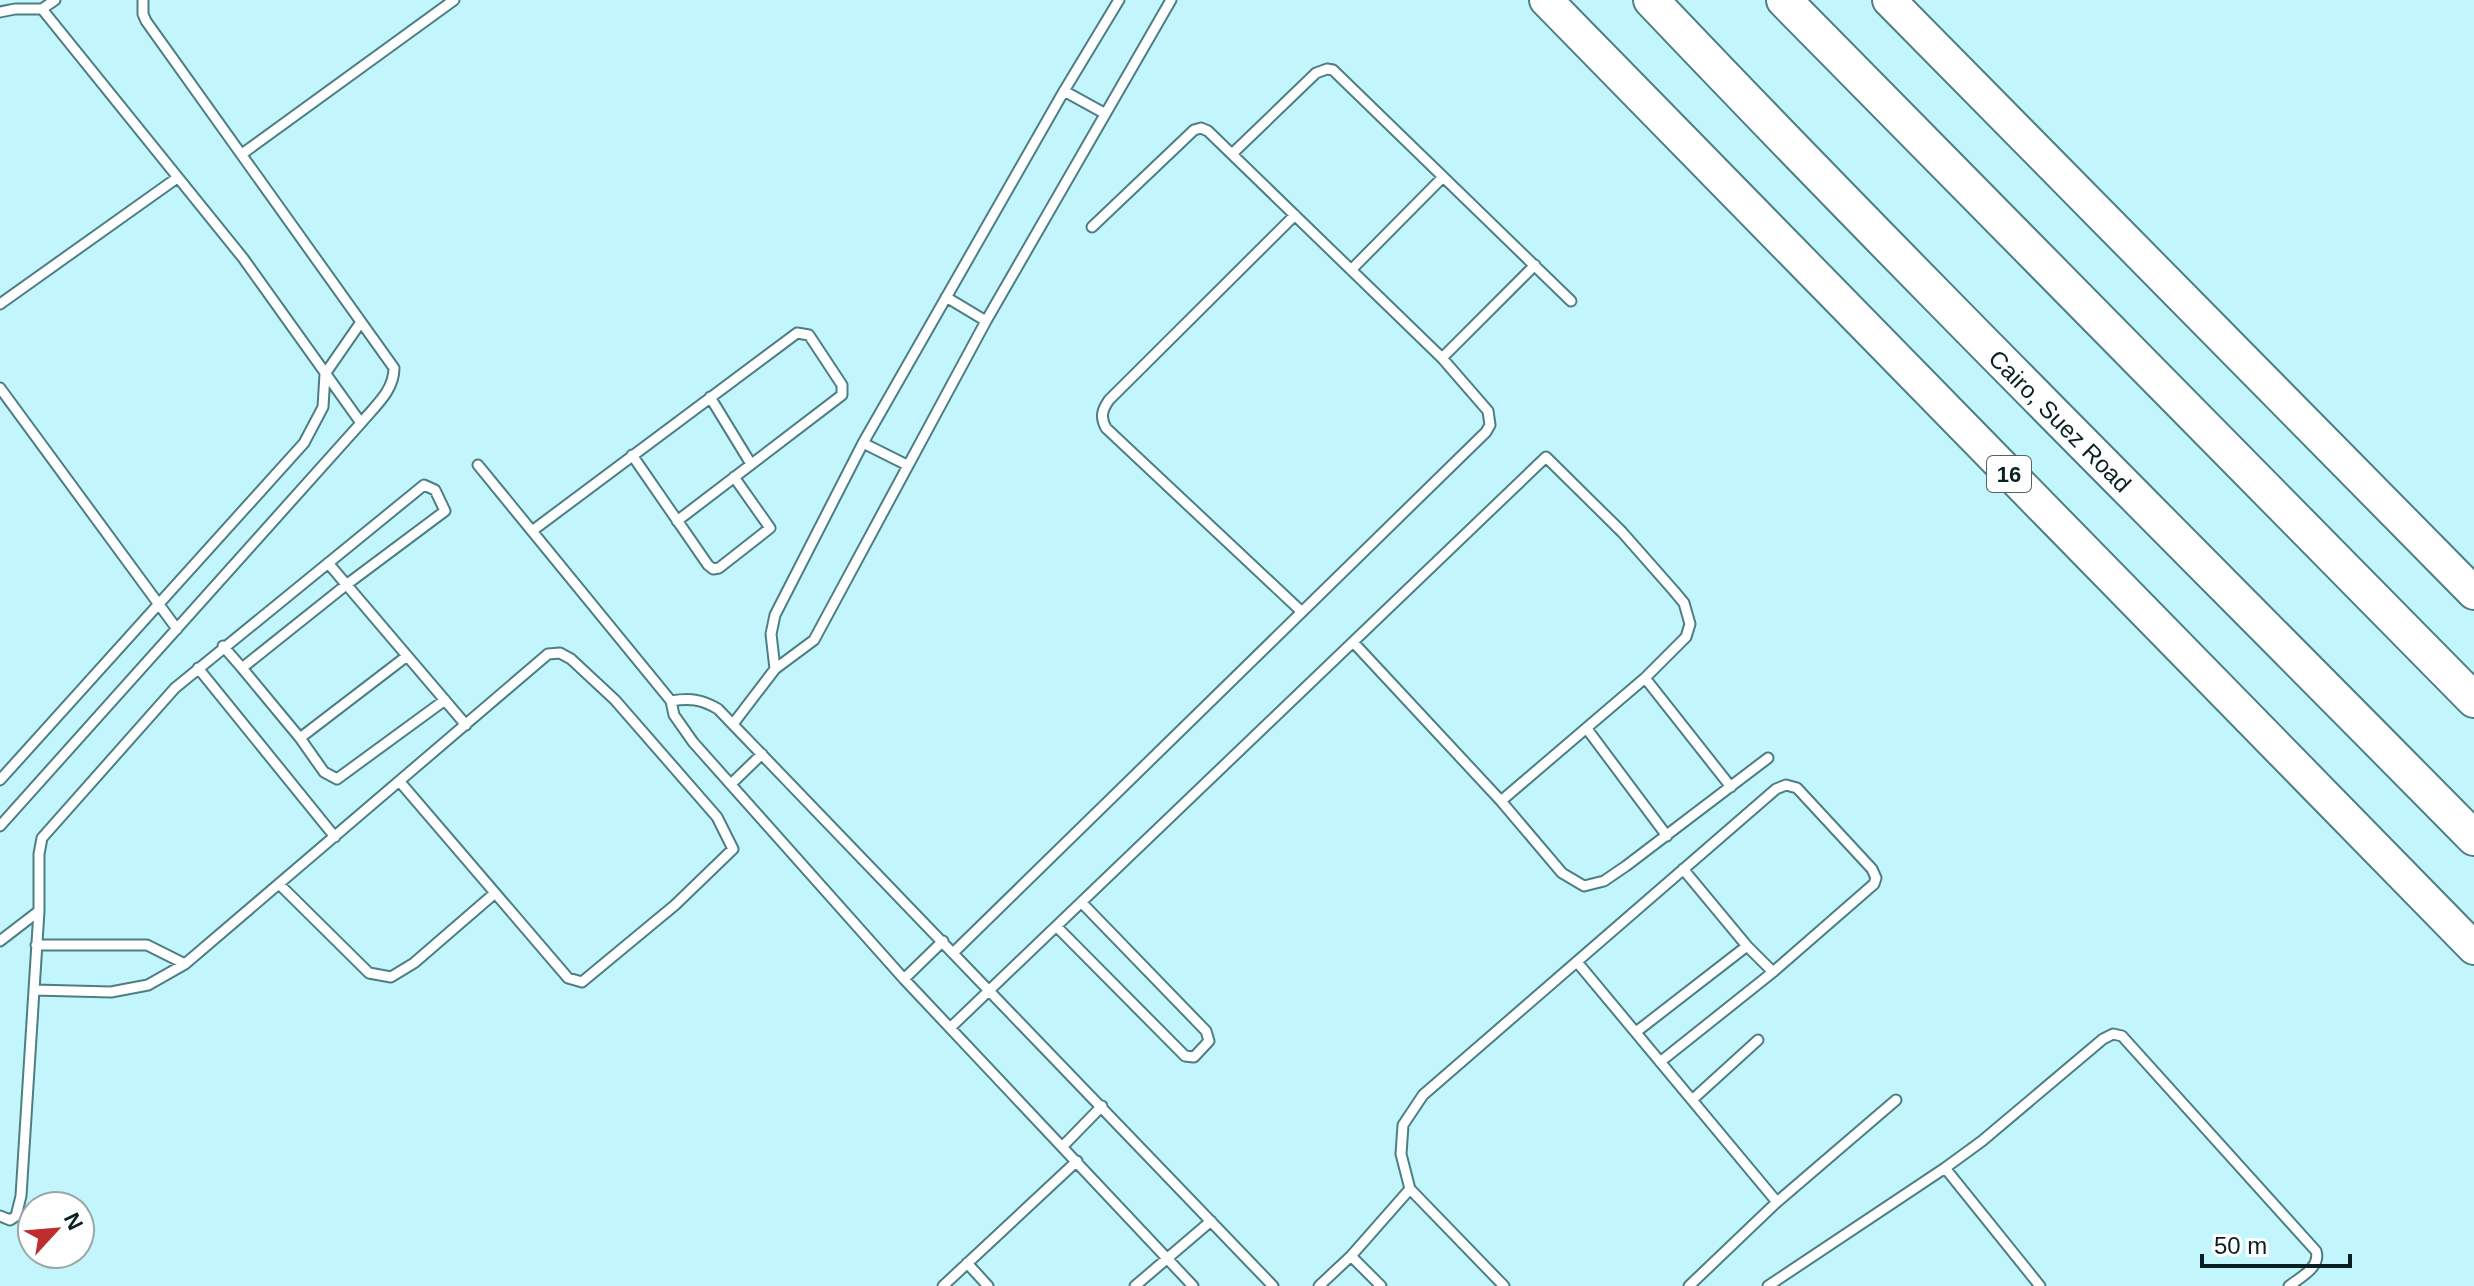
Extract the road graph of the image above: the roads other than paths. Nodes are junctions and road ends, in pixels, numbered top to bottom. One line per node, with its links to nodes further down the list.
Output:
1 (55, 0): 10 (lane)
2 (143, 0): 15 (lane)
3 (454, 0): 15 (lane)
4 (1119, 0): 12 (lane)
5 (1171, 0): 13 (lane)
6 (1546, 0): 81 (highway, 16)
7 (1651, 0): 70 (highway, Cairo, Suez Road)
8 (1784, 0): 54 (highway)
9 (1889, 0): 42 (highway)
10 (42, 9): 11 (lane); 17 (lane)
11 (0, 12)
12 (1064, 91): 13 (lane); 22 (lane)
13 (1104, 113): 25 (lane)
14 (1233, 153): 16 (lane); 18 (lane); 19 (lane)
15 (242, 154): 26 (lane)
16 (1443, 177): 20 (lane); 21 (lane)
17 (177, 178): 24 (lane); 28 (lane)
18 (1295, 215): 21 (lane); 44 (lane)
19 (1092, 227)
20 (1535, 265): 23 (lane); 27 (lane)
21 (1351, 270): 27 (lane)
22 (946, 297): 25 (lane); 32 (lane)
23 (1571, 301)
24 (0, 304)
25 (986, 321): 36 (lane)
26 (361, 322): 28 (lane); 31 (lane)
27 (1442, 358): 44 (lane)
28 (325, 374): 31 (lane); 43 (lane)
29 (0, 388): 43 (lane)
30 (710, 397): 33 (lane); 34 (lane); 34 (lane)
31 (361, 423): 45 (lane)
32 (863, 443): 36 (lane); 51 (lane)
33 (632, 455): 38 (lane); 39 (lane)
34 (751, 464): 37 (lane)
35 (478, 465): 39 (lane)
36 (907, 465): 51 (lane)
37 (734, 477): 38 (lane); 38 (lane)
38 (677, 521)
39 (532, 531): 55 (lane)
40 (328, 563): 41 (lane); 41 (lane); 47 (lane)
41 (346, 585): 48 (lane); 50 (lane)
42 (2474, 593)
43 (160, 605): 45 (lane); 62 (lane)
44 (1302, 612): 82 (lane)
45 (177, 629): 67 (lane)
46 (1353, 642): 52 (lane); 66 (lane); 74 (lane)
47 (223, 646): 49 (lane); 50 (lane)
48 (407, 656): 53 (lane); 59 (lane)
49 (198, 668): 69 (lane); 75 (lane)
50 (242, 668): 59 (lane)
51 (775, 669): 56 (lane)
52 (1645, 678): 58 (lane); 65 (lane)
53 (445, 700): 57 (lane); 59 (lane)
54 (2474, 700)
55 (671, 701): 56 (lane); 64 (lane)
56 (733, 724): 60 (lane)
57 (466, 725): 63 (lane); 73 (lane)
58 (1587, 729): 66 (lane); 68 (lane)
59 (300, 738)
60 (762, 754): 64 (lane); 78 (lane)
61 (1768, 758): 65 (lane)
62 (0, 780)
63 (400, 782): 69 (lane); 73 (lane)
64 (731, 784): 86 (lane)
65 (1731, 787): 68 (lane)
66 (1501, 801): 68 (lane)
67 (0, 826)
68 (1667, 836)
69 (335, 837): 72 (lane)
70 (2474, 838)
71 (1683, 869): 80 (lane); 83 (lane); 85 (lane)
72 (279, 884): 73 (lane); 84 (lane)
73 (495, 893)
74 (1082, 903): 76 (lane); 76 (lane)
75 (39, 911): 77 (lane); 79 (lane)
76 (1057, 927): 88 (lane)
77 (0, 941)
78 (943, 941): 82 (lane); 86 (lane)
79 (36, 945): 84 (lane); 87 (lane)
80 (1747, 946): 85 (lane); 90 (lane)
81 (2474, 948)
82 (954, 952): 88 (lane)
83 (1577, 962): 90 (lane); 99 (lane)
84 (185, 964): 87 (lane)
85 (1773, 972): 92 (lane)
86 (904, 979): 89 (lane)
87 (34, 990): 101 (lane)
88 (990, 990): 89 (lane); 95 (lane)
89 (950, 1028): 96 (lane)
90 (1636, 1032): 92 (lane)
91 (1758, 1040): 93 (lane)
92 (1660, 1062): 93 (lane)
93 (1692, 1100): 100 (lane)
94 (1896, 1100): 100 (lane)
95 (1102, 1106): 96 (lane); 102 (lane)
96 (1063, 1146): 97 (lane)
97 (1077, 1161): 104 (lane); 105 (lane)
98 (1945, 1168): 115 (lane); 116 (lane); 117 (lane)
99 (1410, 1189): 103 (lane); 113 (lane)
100 (1777, 1202): 114 (lane)
101 (0, 1216)
102 (1211, 1221): 104 (lane); 110 (lane)
103 (1351, 1256): 111 (lane); 112 (lane)
104 (1169, 1259): 108 (lane); 109 (lane)
105 (967, 1263): 106 (lane); 107 (lane)
106 (943, 1286)
107 (988, 1286)
108 (1135, 1286)
109 (1193, 1286)
110 (1273, 1286)
111 (1319, 1286)
112 (1381, 1286)
113 (1504, 1286)
114 (1689, 1286)
115 (1768, 1286)
116 (2040, 1286)
117 (2289, 1286)

